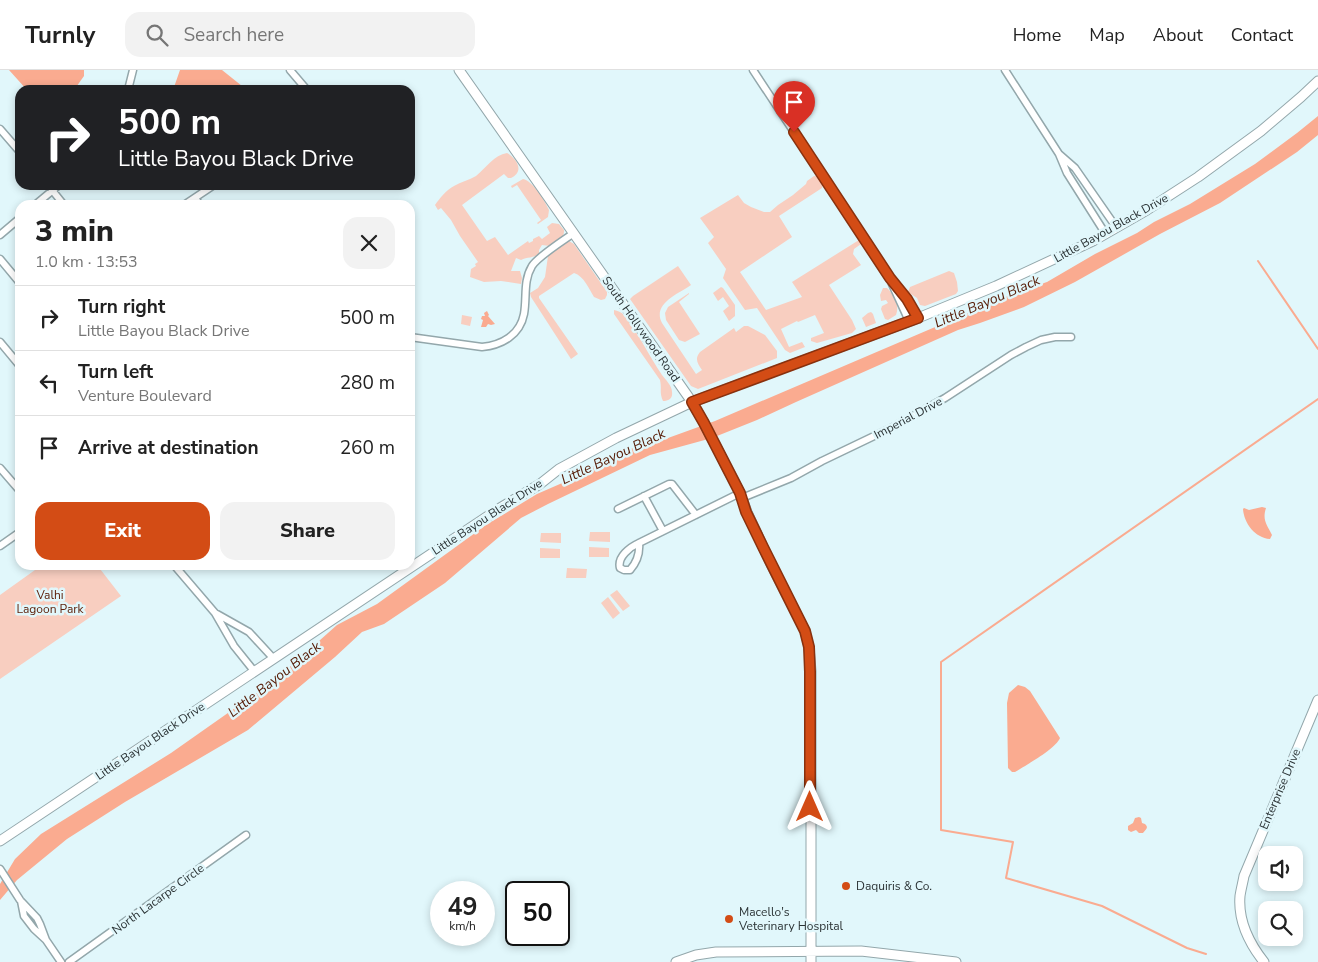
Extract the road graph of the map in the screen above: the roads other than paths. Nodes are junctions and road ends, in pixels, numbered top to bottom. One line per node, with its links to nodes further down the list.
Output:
1 (132, 70): 7 (street)
2 (290, 70): 8 (street)
3 (459, 70): 21 (main road, South Hollywood Road)
4 (753, 70): 26 (street)
5 (1005, 70): 11 (street)
6 (1318, 81): 20 (main road, Little Bayou Black Drive)
7 (129, 85)
8 (303, 85)
9 (0, 129): 10 (street)
10 (15, 146)
11 (1059, 154): 20 (street); 22 (street)
12 (48, 190): 16 (street)
13 (52, 190): 17 (street)
14 (207, 190): 15 (street)
15 (195, 198): 18 (street)
16 (39, 200)
17 (60, 200)
18 (192, 200)
19 (15, 222): 23 (street)
20 (1116, 227): 22 (main road, Little Bayou Black Drive)
21 (574, 233): 28 (street); 31 (main road, South Hollywood Road)
22 (1105, 234): 26 (main road, Little Bayou Black Drive)
23 (0, 235)
24 (0, 259): 25 (street)
25 (15, 277)
26 (914, 319): 31 (main road, Little Bayou Black Drive)
27 (1071, 337): 35 (street, Imperial Drive)
28 (415, 338)
29 (0, 342): 30 (street)
30 (15, 360)
31 (692, 402): 35 (main road, South Hollywood Road); 42 (main road, Little Bayou Black Drive)
32 (0, 468): 33 (street)
33 (15, 485)
34 (644, 496): 36 (street); 37 (street); 38 (street)
35 (741, 496): 37 (street, Imperial Drive); 52 (main road, South Hollywood Road)
36 (618, 509)
37 (696, 515): 38 (street, Imperial Drive)
38 (663, 531): 40 (street, Imperial Drive)
39 (15, 536): 41 (street)
40 (639, 543)
41 (0, 546)
42 (415, 564)
43 (178, 570): 45 (street)
44 (406, 570): 46 (main road, Little Bayou Black Drive)
45 (215, 613): 46 (street); 47 (street)
46 (273, 658): 47 (main road, Little Bayou Black Drive)
47 (254, 671): 50 (main road, Little Bayou Black Drive)
48 (1318, 700): 58 (main road, Enterprise Drive)
49 (246, 835): 54 (street, North Lacarpe Circle)
50 (0, 841)
51 (0, 869): 53 (street)
52 (811, 951): 55 (main road); 56 (main road, South Hollywood Road); 57 (main road)
53 (61, 962)
54 (69, 962)
55 (676, 962)
56 (810, 962)
57 (956, 962)
58 (1264, 962)

